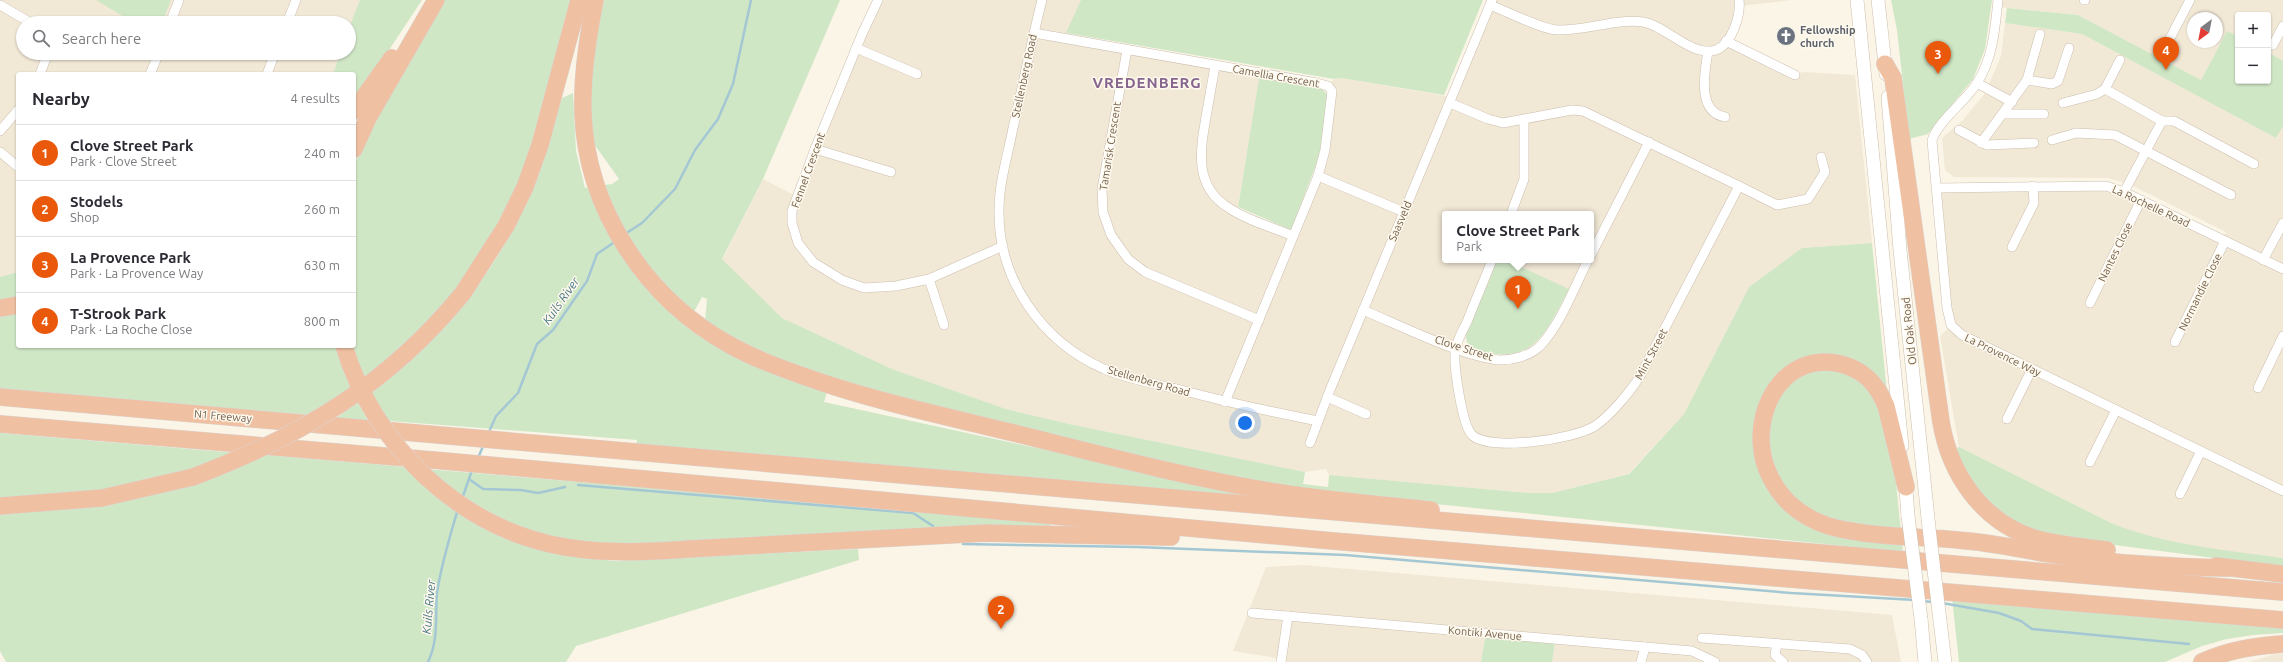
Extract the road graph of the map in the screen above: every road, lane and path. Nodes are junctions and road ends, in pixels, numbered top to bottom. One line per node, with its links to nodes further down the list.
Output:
1 (179, 0): 17 (street)
2 (296, 0): 18 (street)
3 (428, 0): 46 (highway)
4 (436, 0): 59 (highway)
5 (579, 0): 113 (highway, bridge)
6 (595, 0): 115 (highway)
7 (878, 0): 25 (street, Fennel Crescent)
8 (1042, 0): 20 (street, Stellenberg Road)
9 (1739, 0): 22 (street)
10 (1857, 0): 110 (main road, Old Oak Road)
11 (1878, 0): 33 (main road, Old Oak Road)
12 (1998, 0): 41 (street, La Provence Way)
13 (2190, 0): 24 (street)
14 (1491, 2): 28 (street); 44 (street, Saasveld)
15 (0, 5): 16 (street)
16 (19, 16)
17 (173, 16)
18 (290, 16)
19 (2283, 26): 23 (street)
20 (1034, 33): 27 (street, Camellia Crescent); 79 (street, Stellenberg Road)
21 (2040, 34): 40 (street)
22 (1726, 41): 28 (street); 39 (street)
23 (2273, 45)
24 (2166, 46)
25 (856, 48): 38 (street); 60 (street, Fennel Crescent)
26 (2069, 48): 40 (street)
27 (1127, 50): 34 (street, Camellia Crescent); 91 (street, Tamarisk Crescent)
28 (1708, 51): 50 (street)
29 (45, 60): 35 (street)
30 (156, 60): 36 (street)
31 (272, 60): 37 (street)
32 (2120, 60): 42 (street)
33 (1886, 64): 116 (highway); 133 (main road, Old Oak Road, bridge)
34 (1215, 66): 67 (street, Camellia Crescent); 77 (street)
35 (41, 72)
36 (151, 72)
37 (268, 72)
38 (917, 74)
39 (1795, 75)
40 (2027, 80): 43 (street)
41 (1977, 83): 43 (street); 70 (street, La Provence Way)
42 (2105, 89): 45 (street); 52 (street)
43 (2012, 102): 48 (street)
44 (1450, 103): 51 (street); 75 (street, Saasveld)
45 (2063, 103)
46 (356, 108)
47 (16, 112): 54 (street)
48 (2003, 114): 49 (street); 57 (street)
49 (2044, 114)
50 (1725, 117)
51 (1524, 120): 56 (street); 74 (street)
52 (2162, 120): 61 (street); 64 (street)
53 (1959, 130): 57 (street)
54 (0, 131)
55 (2052, 140): 61 (street)
56 (1649, 142): 68 (street); 81 (street)
57 (1981, 143): 58 (street)
58 (2034, 143)
59 (356, 145)
60 (815, 148): 66 (street); 86 (street, Fennel Crescent)
61 (2146, 151): 71 (street); 72 (street)
62 (0, 152): 65 (street)
63 (1821, 157): 68 (street)
64 (2254, 164)
65 (16, 165)
66 (891, 172)
67 (1318, 176): 75 (street); 77 (street, Camellia Crescent)
68 (1739, 186): 96 (street, Mint Street)
69 (2033, 186): 70 (street, La Rochelle Road); 71 (street, La Rochelle Road); 80 (street)
70 (1937, 188): 97 (street, La Provence Way)
71 (2124, 192): 73 (street, La Rochelle Road)
72 (2231, 195)
73 (2141, 200): 78 (street, La Rochelle Road); 87 (street, Nantes Close)
74 (1513, 211)
75 (1404, 212): 90 (street, Saasveld)
76 (2283, 223): 82 (street)
77 (1293, 236): 91 (street, Camellia Crescent)
78 (2225, 241): 82 (street, La Rochelle Road); 94 (street, Normandie Close)
79 (1003, 246): 86 (street, Fennel Crescent); 101 (street, Stellenberg Road)
80 (2012, 247)
81 (1594, 249)
82 (2263, 260): 85 (street, La Rochelle Road)
83 (1491, 263): 96 (street)
84 (1586, 263): 96 (street, Clove Street)
85 (2283, 269)
86 (929, 279): 92 (street)
87 (2090, 303)
88 (16, 306): 89 (highway)
89 (0, 308)
90 (1363, 310): 96 (street, Clove Street); 100 (street, Saasveld)
91 (1259, 320): 101 (street, Camellia Crescent)
92 (944, 325)
93 (2283, 336): 98 (street)
94 (2175, 342)
95 (345, 348): 114 (highway, bridge)
96 (1456, 348)
97 (2032, 369): 102 (street, La Provence Way); 104 (street)
98 (2258, 388)
99 (0, 397): 115 (highway, N1 Freeway)
100 (1327, 397): 103 (street); 105 (street, Saasveld)
101 (1225, 402): 105 (street, Stellenberg Road)
102 (2116, 410): 108 (street, La Provence Way); 109 (street)
103 (1366, 414)
104 (2007, 419)
105 (1318, 421): 107 (street, Saasveld)
106 (0, 424): 114 (highway)
107 (1310, 443)
108 (2201, 451): 111 (street, La Provence Way); 112 (street)
109 (2090, 462)
110 (1906, 486): 116 (highway); 132 (main road, Old Oak Road, bridge)
111 (2283, 491)
112 (2180, 494)
113 (0, 506)
114 (1333, 541): 121 (highway)
115 (1774, 552): 118 (highway, N1 Freeway)
116 (2228, 568): 117 (highway)
117 (2283, 574)
118 (2283, 592)
119 (1252, 613): 120 (street, Kontiki Avenue)
120 (1288, 616): 125 (street, Kontiki Avenue); 127 (street)
121 (2283, 620)
122 (1702, 638): 123 (street)
123 (1778, 644): 126 (street); 131 (street)
124 (2283, 644): 134 (highway)
125 (1645, 647): 128 (street); 129 (street, Kontiki Avenue)
126 (1773, 659): 130 (street)
127 (1281, 662)
128 (1641, 662)
129 (1715, 662)
130 (1783, 662)
131 (1867, 662)
132 (1925, 662)
133 (1945, 662)
134 (2202, 662)

